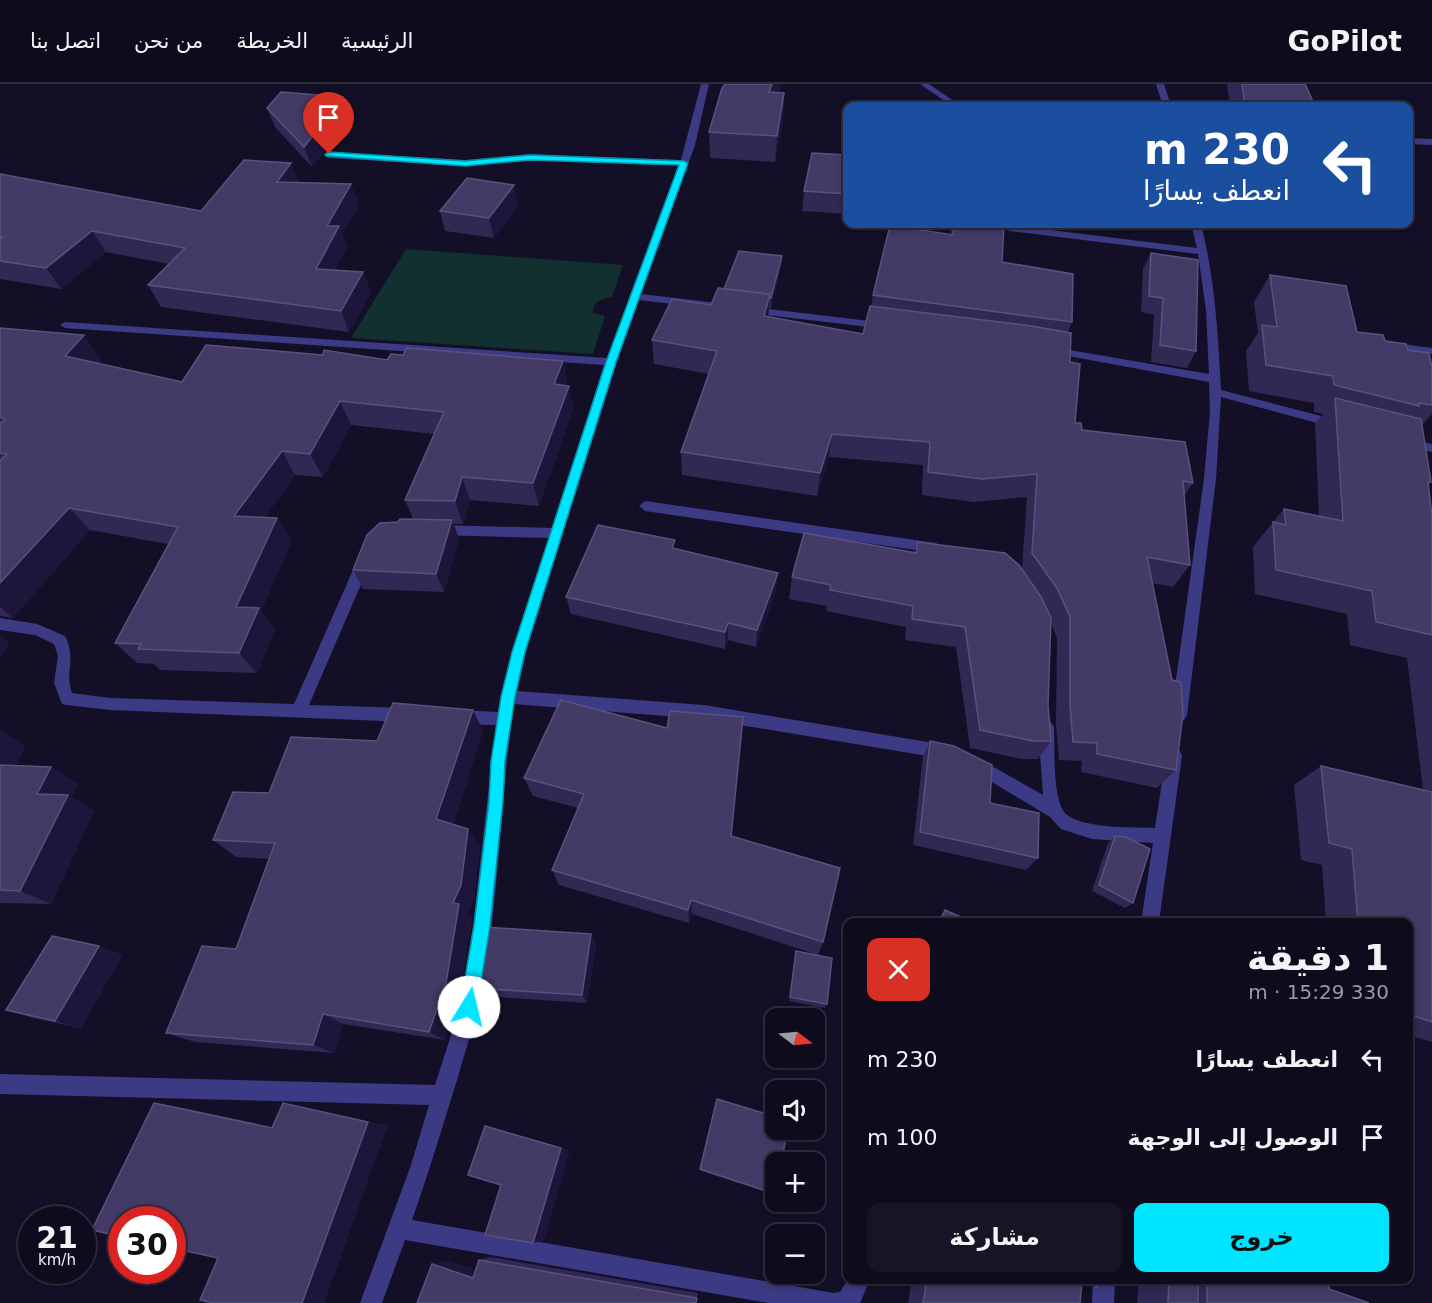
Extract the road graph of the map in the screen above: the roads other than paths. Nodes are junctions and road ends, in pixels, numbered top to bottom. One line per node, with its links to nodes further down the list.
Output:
1 (705, 84): 9 (street)
2 (924, 84): 4 (street)
3 (1160, 84): 5 (street)
4 (951, 102)
5 (1166, 102)
6 (1413, 141): 7 (street)
7 (1432, 142)
8 (329, 154): 9 (street)
9 (684, 163): 13 (street)
10 (1010, 228): 12 (street)
11 (1197, 228): 12 (street)
12 (1203, 252): 20 (street)
13 (634, 296): 15 (street); 19 (street)
14 (65, 325): 19 (street)
15 (901, 327)
16 (1374, 344): 18 (street)
17 (1038, 348): 20 (street)
18 (1432, 351)
19 (611, 362): 26 (street)
20 (1214, 386): 21 (street); 34 (street)
21 (1349, 427)
22 (1394, 439): 23 (street)
23 (1432, 448)
24 (645, 506): 28 (street)
25 (427, 530): 26 (street)
26 (558, 533): 30 (street)
27 (370, 549): 31 (street)
28 (951, 551)
29 (0, 624): 31 (street)
30 (508, 697): 33 (street); 36 (street)
31 (299, 711): 33 (street)
32 (1046, 713): 36 (street)
33 (504, 719): 40 (street)
34 (1178, 724)
35 (1175, 748): 37 (street)
36 (1056, 812): 37 (street)
37 (1163, 836): 38 (street)
38 (1151, 918)
39 (0, 1084): 40 (street)
40 (441, 1095): 41 (street)
41 (398, 1227): 44 (street); 45 (street)
42 (857, 1284): 45 (street)
43 (1104, 1284): 46 (street)
44 (371, 1303)
45 (835, 1303)
46 (1103, 1303)

